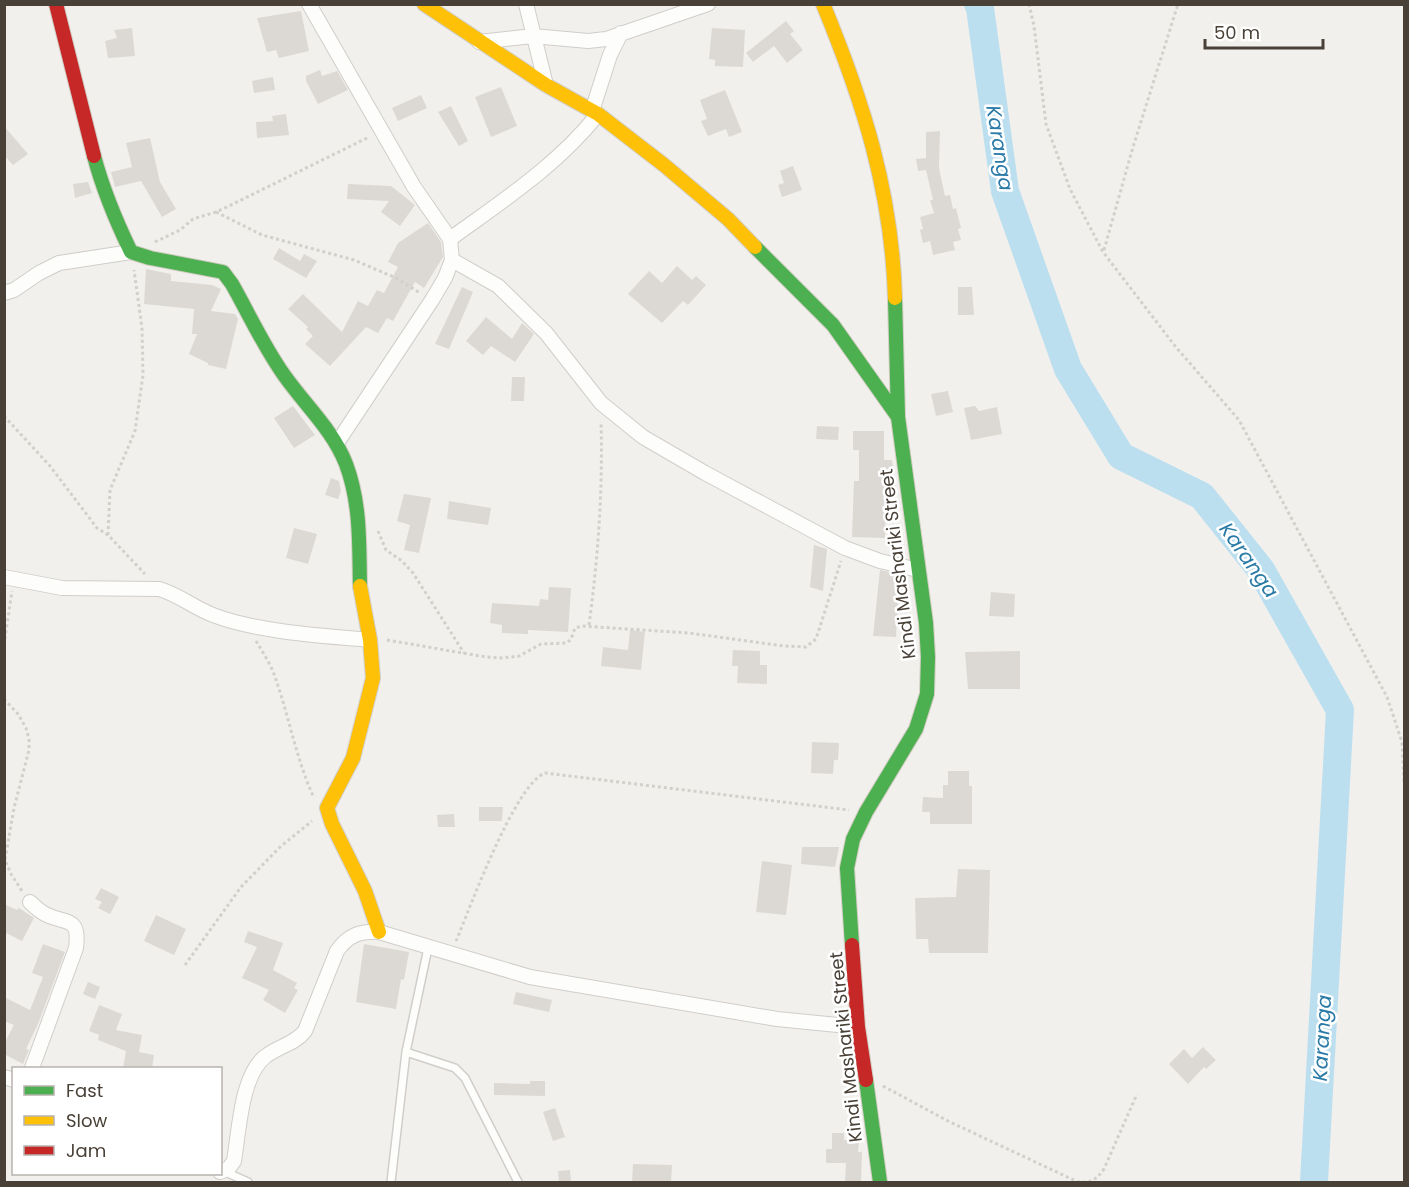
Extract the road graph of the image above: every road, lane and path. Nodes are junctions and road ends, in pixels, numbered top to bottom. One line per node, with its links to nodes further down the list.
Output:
1 (56, 4): 17 (street)
2 (309, 4): 14 (street)
3 (424, 4): 11 (street)
4 (526, 4): 10 (street)
5 (708, 4): 9 (street)
6 (822, 4): 24 (street, Kindi Mashariki Street)
7 (1029, 4): 18 (path)
8 (1178, 4): 18 (path)
9 (621, 33): 10 (street); 13 (street)
10 (533, 36): 11 (street); 12 (street)
11 (479, 42): 12 (street)
12 (546, 85): 13 (street)
13 (595, 112): 16 (street); 24 (street)
14 (382, 131): 15 (path); 16 (street)
15 (216, 212): 17 (path); 21 (path)
16 (450, 239): 19 (street)
17 (130, 249): 20 (street); 25 (street); 27 (path)
18 (1103, 252): 38 (path)
19 (452, 260): 21 (street); 22 (street)
20 (4, 293)
21 (432, 300): 25 (street)
22 (601, 403): 28 (street); 33 (path)
23 (4, 416): 27 (path)
24 (898, 417): 29 (street, Kindi Mashariki Street)
25 (337, 442): 26 (street)
26 (359, 517): 34 (street); 36 (path)
27 (108, 535): 31 (path)
28 (845, 548): 29 (street); 33 (path)
29 (918, 570): 40 (street, Kindi Mashariki Street)
30 (9, 578): 31 (street); 35 (path)
31 (159, 589): 32 (street)
32 (246, 624): 34 (street); 39 (path)
33 (589, 626): 36 (path)
34 (369, 637): 36 (path); 39 (street)
35 (4, 645)
36 (464, 653)
37 (4, 699): 41 (path)
38 (1404, 783)
39 (325, 811): 43 (street); 46 (path)
40 (866, 812): 45 (path); 47 (street, Kindi Mashariki Street)
41 (5, 861): 42 (path)
42 (30, 902): 49 (street)
43 (379, 932): 44 (street); 52 (street)
44 (429, 948): 45 (street); 48 (lane)
45 (450, 954): 47 (street)
46 (185, 965)
47 (858, 1027): 50 (street, Kindi Mashariki Street)
48 (406, 1052): 54 (lane); 55 (lane)
49 (32, 1067)
50 (865, 1077): 51 (path); 56 (street, Kindi Mashariki Street)
51 (1137, 1094)
52 (222, 1172): 53 (lane)
53 (248, 1182)
54 (391, 1182)
55 (518, 1182)
56 (880, 1182)

